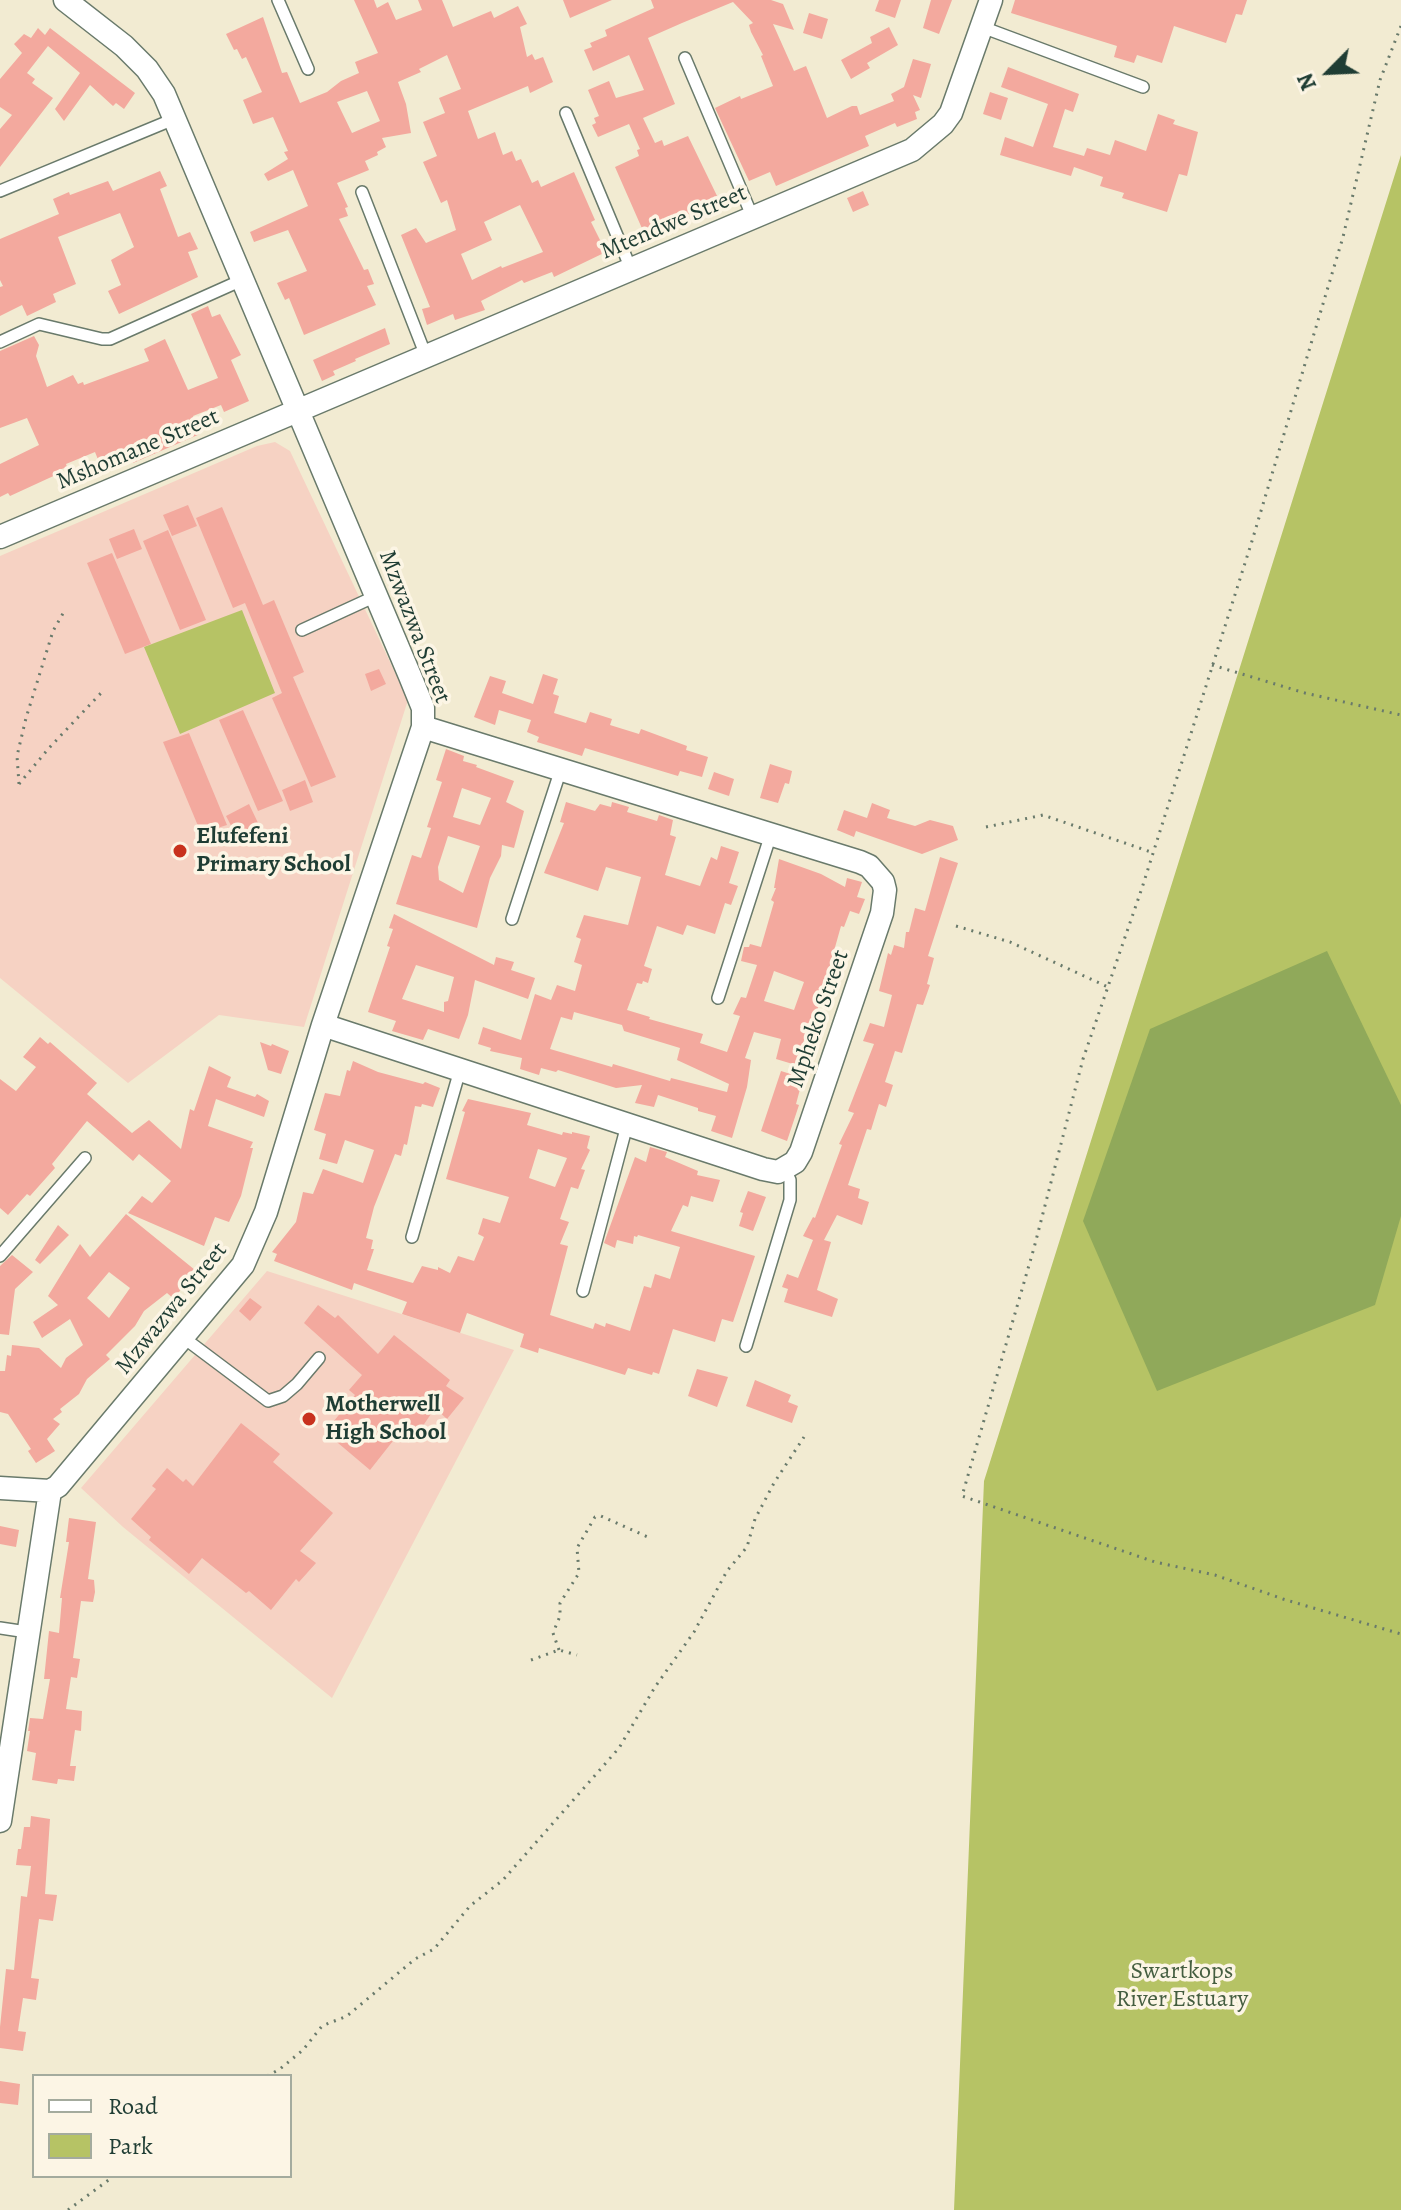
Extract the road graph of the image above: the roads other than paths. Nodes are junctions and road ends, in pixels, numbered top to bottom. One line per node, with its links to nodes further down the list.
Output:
1 (278, 0): 6 (lane)
2 (991, 0): 4 (street, Mtendwe Street)
3 (77, 3): 9 (street, Mzwazwa Street)
4 (982, 27): 7 (lane); 12 (street, Mtendwe Street)
5 (685, 58): 12 (lane)
6 (308, 69)
7 (1143, 87)
8 (566, 113): 13 (lane)
9 (174, 119): 10 (lane); 14 (street, Mzwazwa Street)
10 (0, 191)
11 (362, 192): 16 (lane)
12 (753, 218): 13 (street, Mtendwe Street)
13 (631, 269): 16 (street, Mtendwe Street)
14 (242, 280): 15 (lane); 17 (street, Mzwazwa Street)
15 (0, 342)
16 (426, 356): 17 (street, Mtendwe Street)
17 (296, 410): 18 (street, Mshomane Street); 19 (street, Mzwazwa Street)
18 (0, 537)
19 (376, 596): 20 (lane); 21 (street, Mzwazwa Street)
20 (302, 630)
21 (423, 727): 22 (street, Mpheko Street); 26 (street, Mzwazwa Street)
22 (561, 769): 23 (street, Mpheko Street); 24 (lane)
23 (771, 834): 25 (lane); 30 (street, Mpheko Street)
24 (512, 919)
25 (718, 998)
26 (323, 1025): 27 (street); 34 (street, Mzwazwa Street)
27 (460, 1070): 28 (street); 31 (lane)
28 (627, 1125): 30 (street); 33 (lane)
29 (85, 1158): 32 (lane)
30 (785, 1168): 35 (lane)
31 (412, 1237)
32 (0, 1256)
33 (583, 1291)
34 (184, 1338): 36 (lane); 38 (street, Mzwazwa Street)
35 (746, 1346)
36 (319, 1358)
37 (0, 1488): 38 (street)
38 (50, 1491): 40 (street)
39 (0, 1628): 40 (lane)
40 (27, 1632): 41 (street)
41 (1, 1810)

